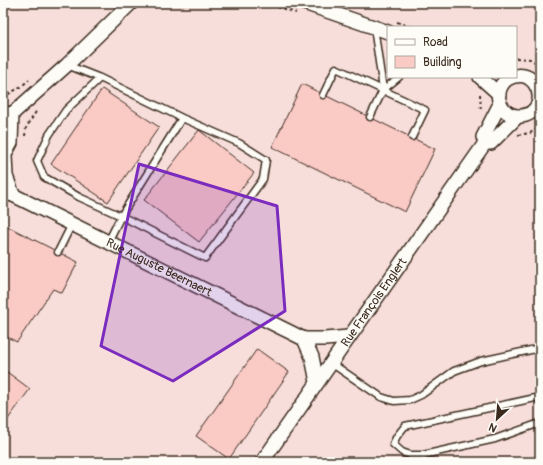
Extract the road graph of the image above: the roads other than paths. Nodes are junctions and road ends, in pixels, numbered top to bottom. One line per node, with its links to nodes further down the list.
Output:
1 (131, 3): 5 (street)
2 (304, 3): 3 (street)
3 (374, 27): 4 (street); 12 (lane)
4 (387, 32)
5 (67, 65): 7 (lane); 15 (street)
6 (517, 76): 11 (street)
7 (100, 78): 18 (lane); 23 (lane)
8 (398, 78): 12 (lane)
9 (481, 78): 14 (street)
10 (510, 78): 14 (street)
11 (536, 82): 16 (street)
12 (383, 90): 13 (lane); 17 (lane); 19 (lane)
13 (323, 95)
14 (499, 99): 16 (street); 20 (street)
15 (8, 114): 21 (street)
16 (529, 114): 20 (street)
17 (370, 117)
18 (182, 118): 23 (lane); 23 (lane)
19 (412, 137)
20 (485, 143): 27 (street, Rue François Englert)
21 (4, 156): 22 (street, Rue Auguste Beernaert)
22 (8, 194): 24 (street, Rue Auguste Beernaert)
23 (121, 216): 25 (lane)
24 (72, 224): 25 (street, Rue Auguste Beernaert); 26 (lane)
25 (108, 242): 28 (street, Rue Auguste Beernaert)
26 (58, 252)
27 (350, 337): 28 (street); 30 (street, Rue François Englert)
28 (304, 339): 31 (street)
29 (540, 348): 30 (lane)
30 (330, 363): 31 (street, Rue François Englert)
31 (317, 382): 34 (street, Rue François Englert)
32 (540, 397): 33 (lane)
33 (540, 423)
34 (262, 462)

